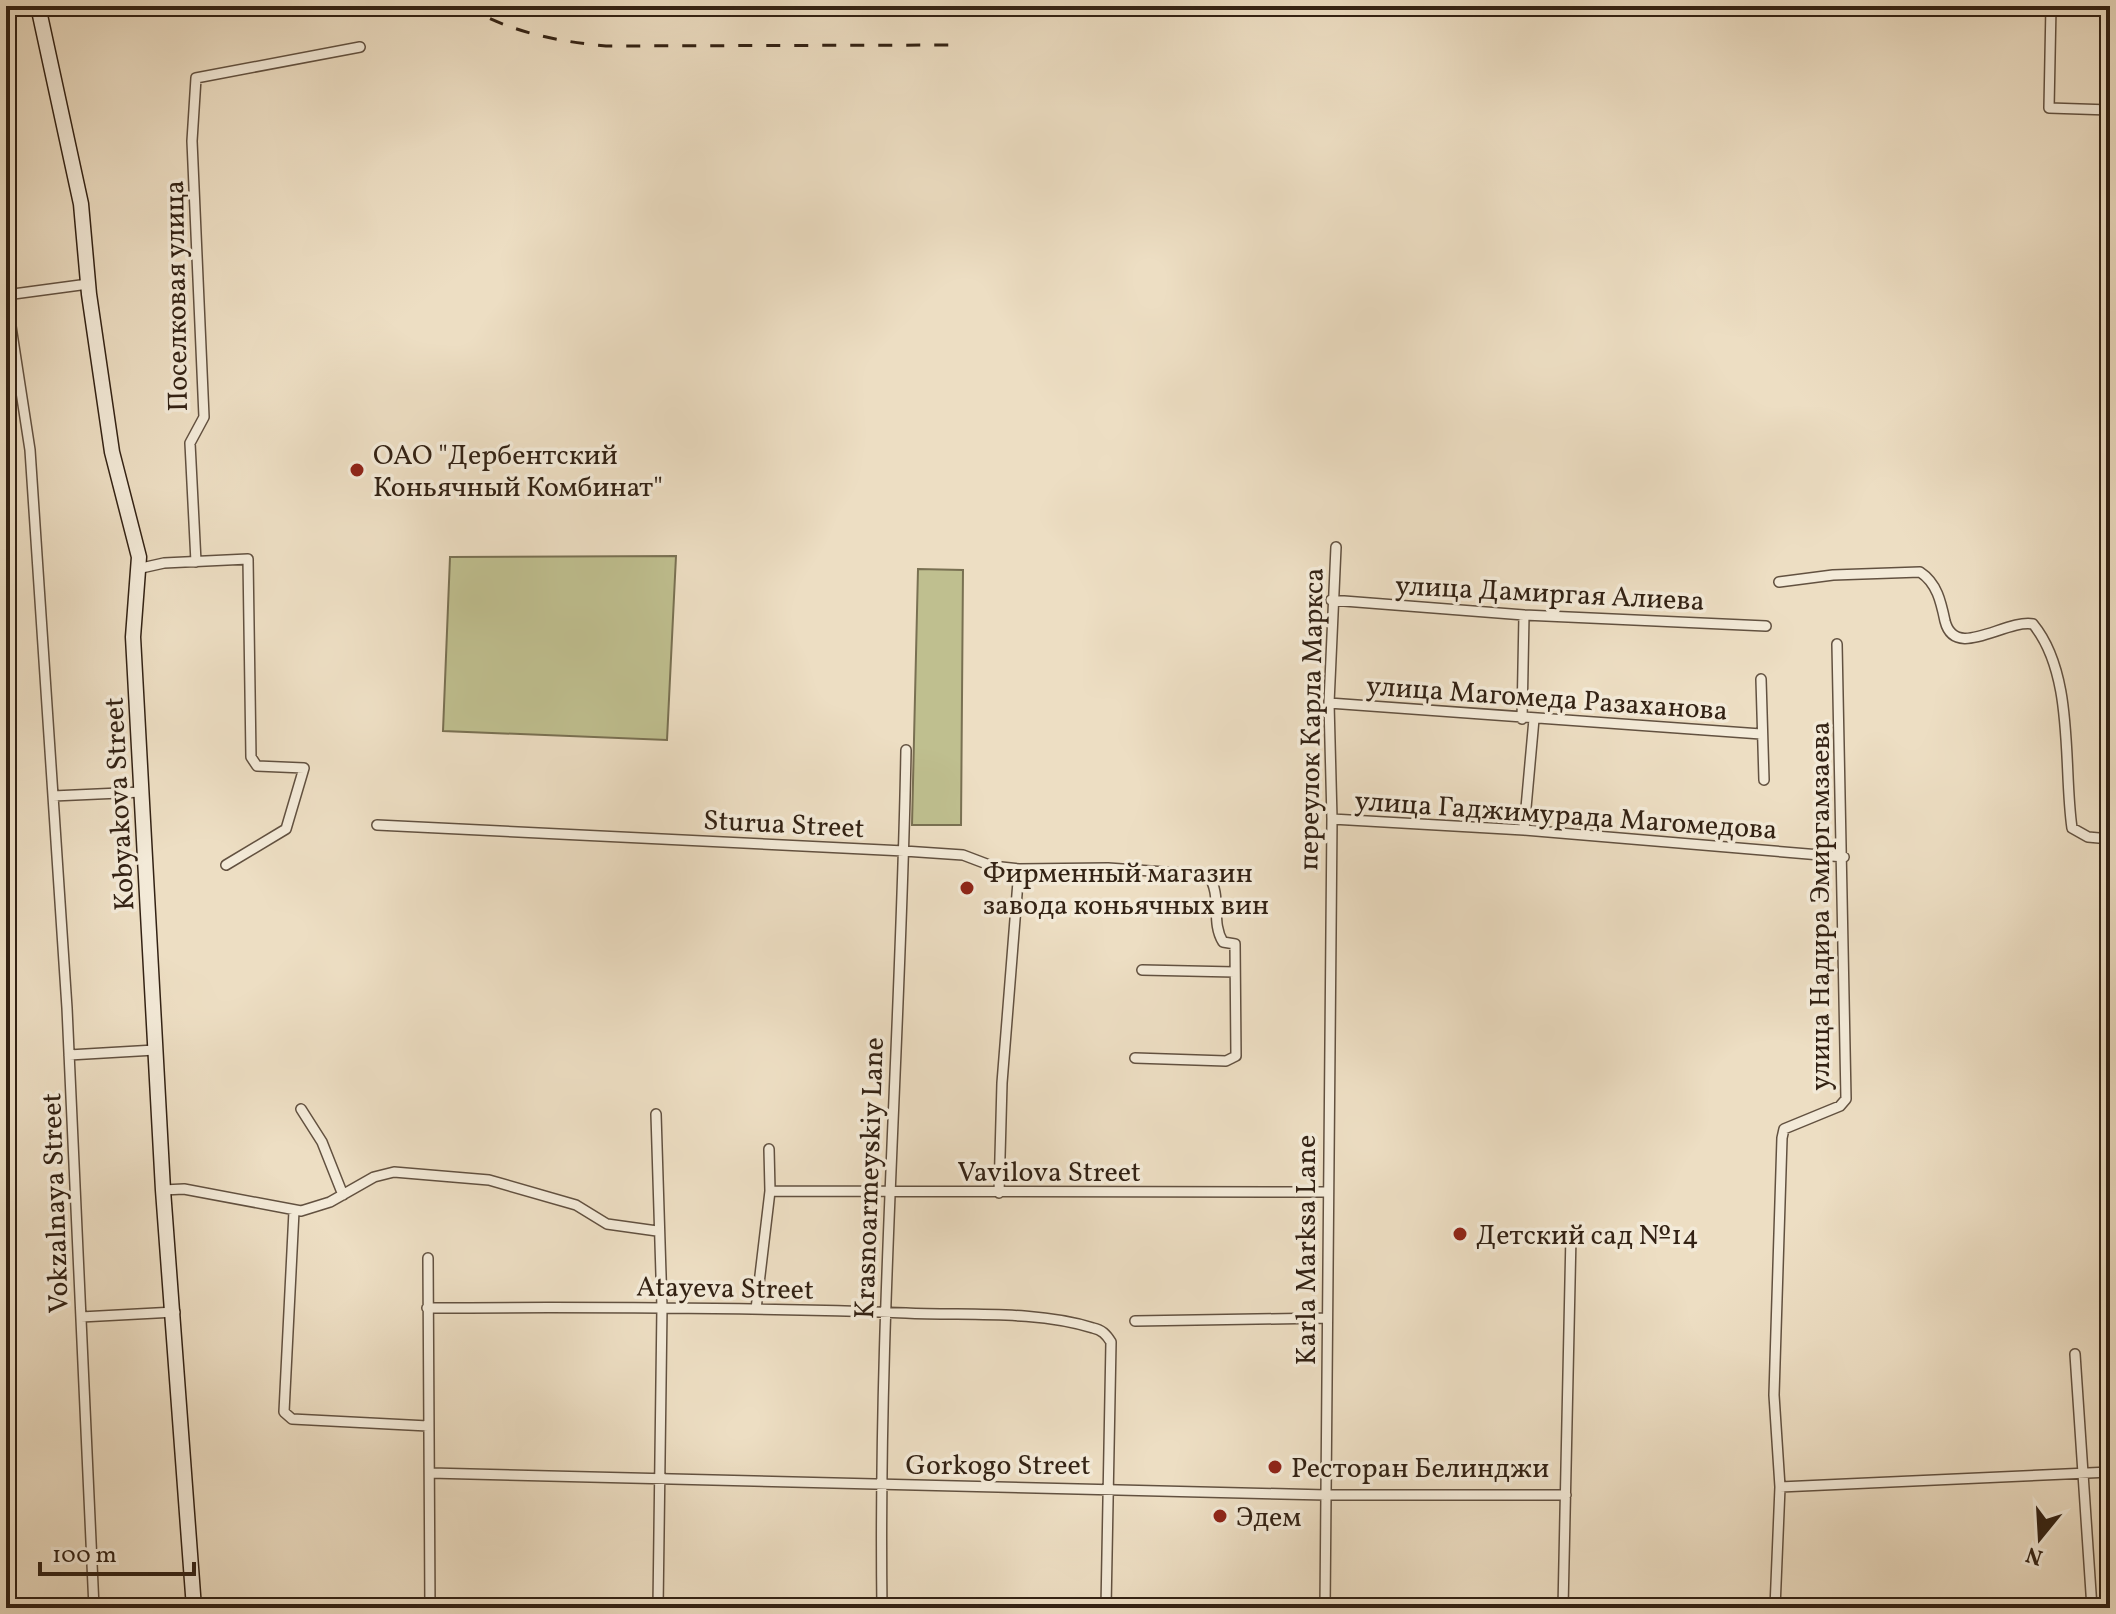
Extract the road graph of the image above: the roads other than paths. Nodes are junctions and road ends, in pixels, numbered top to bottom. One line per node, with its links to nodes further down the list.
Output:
1 (38, 6): 5 (street, Kobyakova Street)
2 (2051, 6): 4 (street)
3 (360, 47): 8 (street, Поселковая улица)
4 (2110, 110)
5 (88, 284): 6 (street); 9 (street, Kobyakova Street)
6 (6, 295): 23 (street, Vokzalnaya Street)
7 (1336, 547): 11 (street, переулок Карла Маркса)
8 (196, 562): 9 (street); 30 (street)
9 (137, 569): 22 (street, Kobyakova Street)
10 (1779, 582): 27 (street)
11 (1331, 600): 12 (street, улица Дамиргая Алиева); 16 (street, переулок Карла Маркса)
12 (1524, 615): 13 (street, улица Дамиргая Алиева); 17 (street)
13 (1766, 626)
14 (1837, 644): 29 (street, улица Надира Эмиргамзаева)
15 (1761, 679): 19 (street)
16 (1329, 703): 17 (street, улица Магомеда Разаханова); 24 (street, переулок Карла Маркса)
17 (1522, 719): 18 (street, улица Магомеда Разаханова)
18 (1534, 719): 19 (street, улица Магомеда Разаханова); 26 (street)
19 (1761, 734): 21 (street)
20 (906, 750): 28 (street, Krasnoarmeyskiy Lane)
21 (1764, 780)
22 (142, 792): 23 (street); 34 (street, Kobyakova Street)
23 (53, 796): 35 (street, Vokzalnaya Street)
24 (1332, 819): 26 (street, улица Гаджимурада Магомедова); 42 (street, переулок Карла Маркса)
25 (377, 825): 28 (street, Sturua Street)
26 (1524, 830): 29 (street, улица Гаджимурада Магомедова)
27 (2110, 839)
28 (904, 851): 31 (street, Sturua Street); 44 (street, Krasnoarmeyskiy Lane)
29 (1844, 857): 66 (street, улица Надира Эмиргамзаева)
30 (226, 865)
31 (1019, 869): 33 (street, Sturua Street); 43 (street)
32 (1142, 970): 33 (street)
33 (1235, 972): 36 (street)
34 (155, 1050): 35 (street); 40 (street, Kobyakova Street)
35 (69, 1055): 55 (street, Vokzalnaya Street)
36 (1135, 1058)
37 (301, 1109): 45 (street)
38 (656, 1114): 47 (street)
39 (769, 1149): 41 (street)
40 (163, 1190): 46 (street); 53 (street, Kobyakova Street)
41 (770, 1191): 44 (street, Vavilova Street); 52 (street)
42 (1327, 1192): 43 (street, Vavilova Street); 56 (street, Karla Marksa Lane)
43 (999, 1193): 44 (street, Vavilova Street)
44 (888, 1194): 54 (street, Krasnoarmeyskiy Lane)
45 (343, 1195): 46 (street); 47 (street)
46 (294, 1211): 59 (street)
47 (657, 1231): 50 (street)
48 (1571, 1235): 68 (street)
49 (428, 1258): 51 (street)
50 (662, 1307): 51 (street, Atayeva Street); 52 (street, Atayeva Street); 63 (street)
51 (427, 1308): 59 (street)
52 (756, 1309): 54 (street, Atayeva Street)
53 (175, 1312): 55 (street); 70 (street, Kobyakova Street)
54 (885, 1312): 64 (street, Krasnoarmeyskiy Lane); 65 (street, Atayeva Street)
55 (81, 1317): 69 (street, Vokzalnaya Street)
56 (1326, 1318): 57 (street); 67 (street, Karla Marksa Lane)
57 (1135, 1321)
58 (2075, 1354): 62 (street)
59 (428, 1426): 61 (street)
60 (2110, 1472): 62 (street)
61 (430, 1473): 63 (street, Gorkogo Street); 71 (street)
62 (2081, 1473): 66 (street); 78 (street)
63 (657, 1480): 64 (street, Gorkogo Street); 72 (street)
64 (880, 1486): 65 (street, Gorkogo Street); 73 (street, Krasnoarmeyskiy Lane)
65 (1108, 1487): 67 (street, Gorkogo Street); 74 (street)
66 (1780, 1487): 77 (street, улица Надира Эмиргамзаева)
67 (1326, 1495): 68 (street, Gorkogo Street); 75 (street, Karla Marksa Lane)
68 (1566, 1495): 76 (street)
69 (94, 1608)
70 (194, 1608)
71 (430, 1608)
72 (658, 1608)
73 (882, 1608)
74 (1106, 1608)
75 (1325, 1608)
76 (1563, 1608)
77 (1775, 1608)
78 (2092, 1608)

